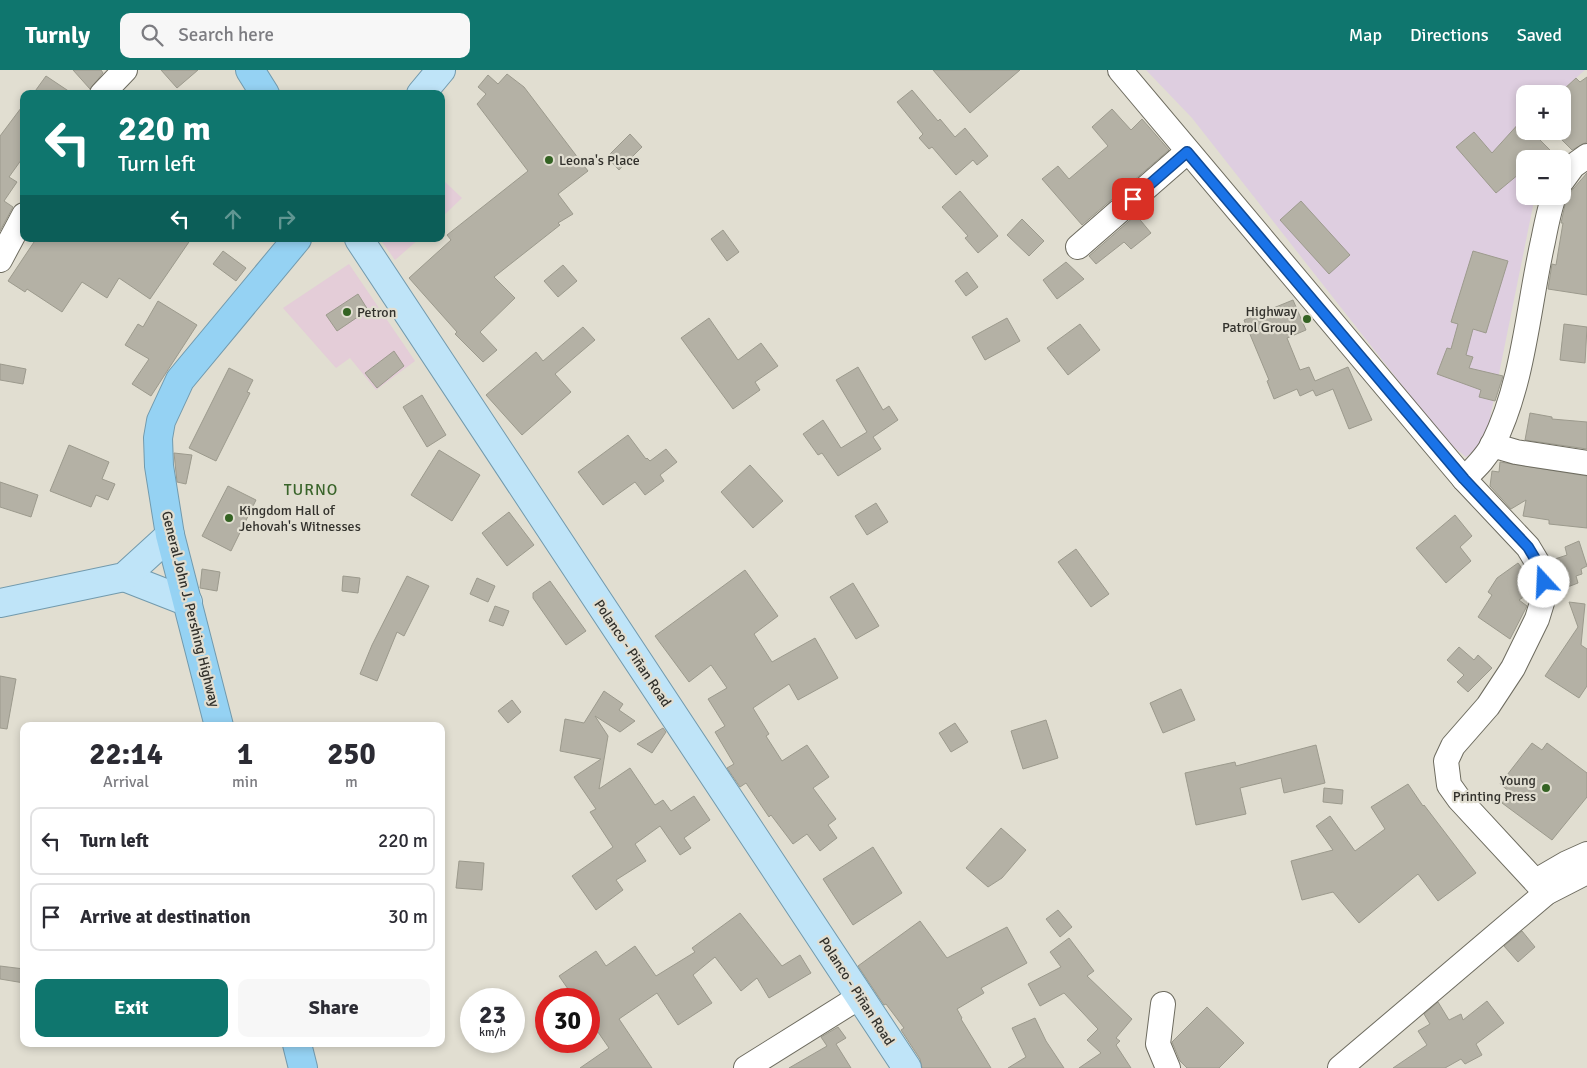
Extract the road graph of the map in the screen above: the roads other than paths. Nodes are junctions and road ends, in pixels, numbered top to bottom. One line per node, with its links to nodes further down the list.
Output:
1 (125, 70): 5 (street)
2 (250, 70): 6 (highway)
3 (441, 70): 7 (main road)
4 (1120, 70): 8 (street)
5 (106, 90)
6 (262, 90)
7 (424, 90)
8 (1187, 152): 15 (street); 19 (street)
9 (1587, 156): 10 (street)
10 (1571, 169)
11 (1552, 205): 17 (street)
12 (20, 222): 16 (street)
13 (294, 242): 20 (highway, General John J. Pershing Highway)
14 (361, 242): 28 (main road, Polanco - Piñan Road)
15 (1078, 247)
16 (0, 260)
17 (1492, 445): 18 (street); 19 (street)
18 (1587, 463)
19 (1464, 479): 27 (street)
20 (170, 535): 21 (main road); 22 (highway, General John J. Pershing Highway)
21 (124, 577): 22 (main road); 23 (main road)
22 (188, 602): 24 (highway, General John J. Pershing Highway)
23 (0, 604)
24 (218, 722)
25 (1587, 854): 27 (street)
26 (1587, 872): 27 (street)
27 (1541, 887): 35 (street)
28 (860, 996): 32 (street); 33 (main road, Polanco - Piñan Road)
29 (1163, 1004): 34 (street)
30 (298, 1047): 31 (highway)
31 (303, 1068)
32 (746, 1068)
33 (907, 1068)
34 (1168, 1068)
35 (1340, 1068)

